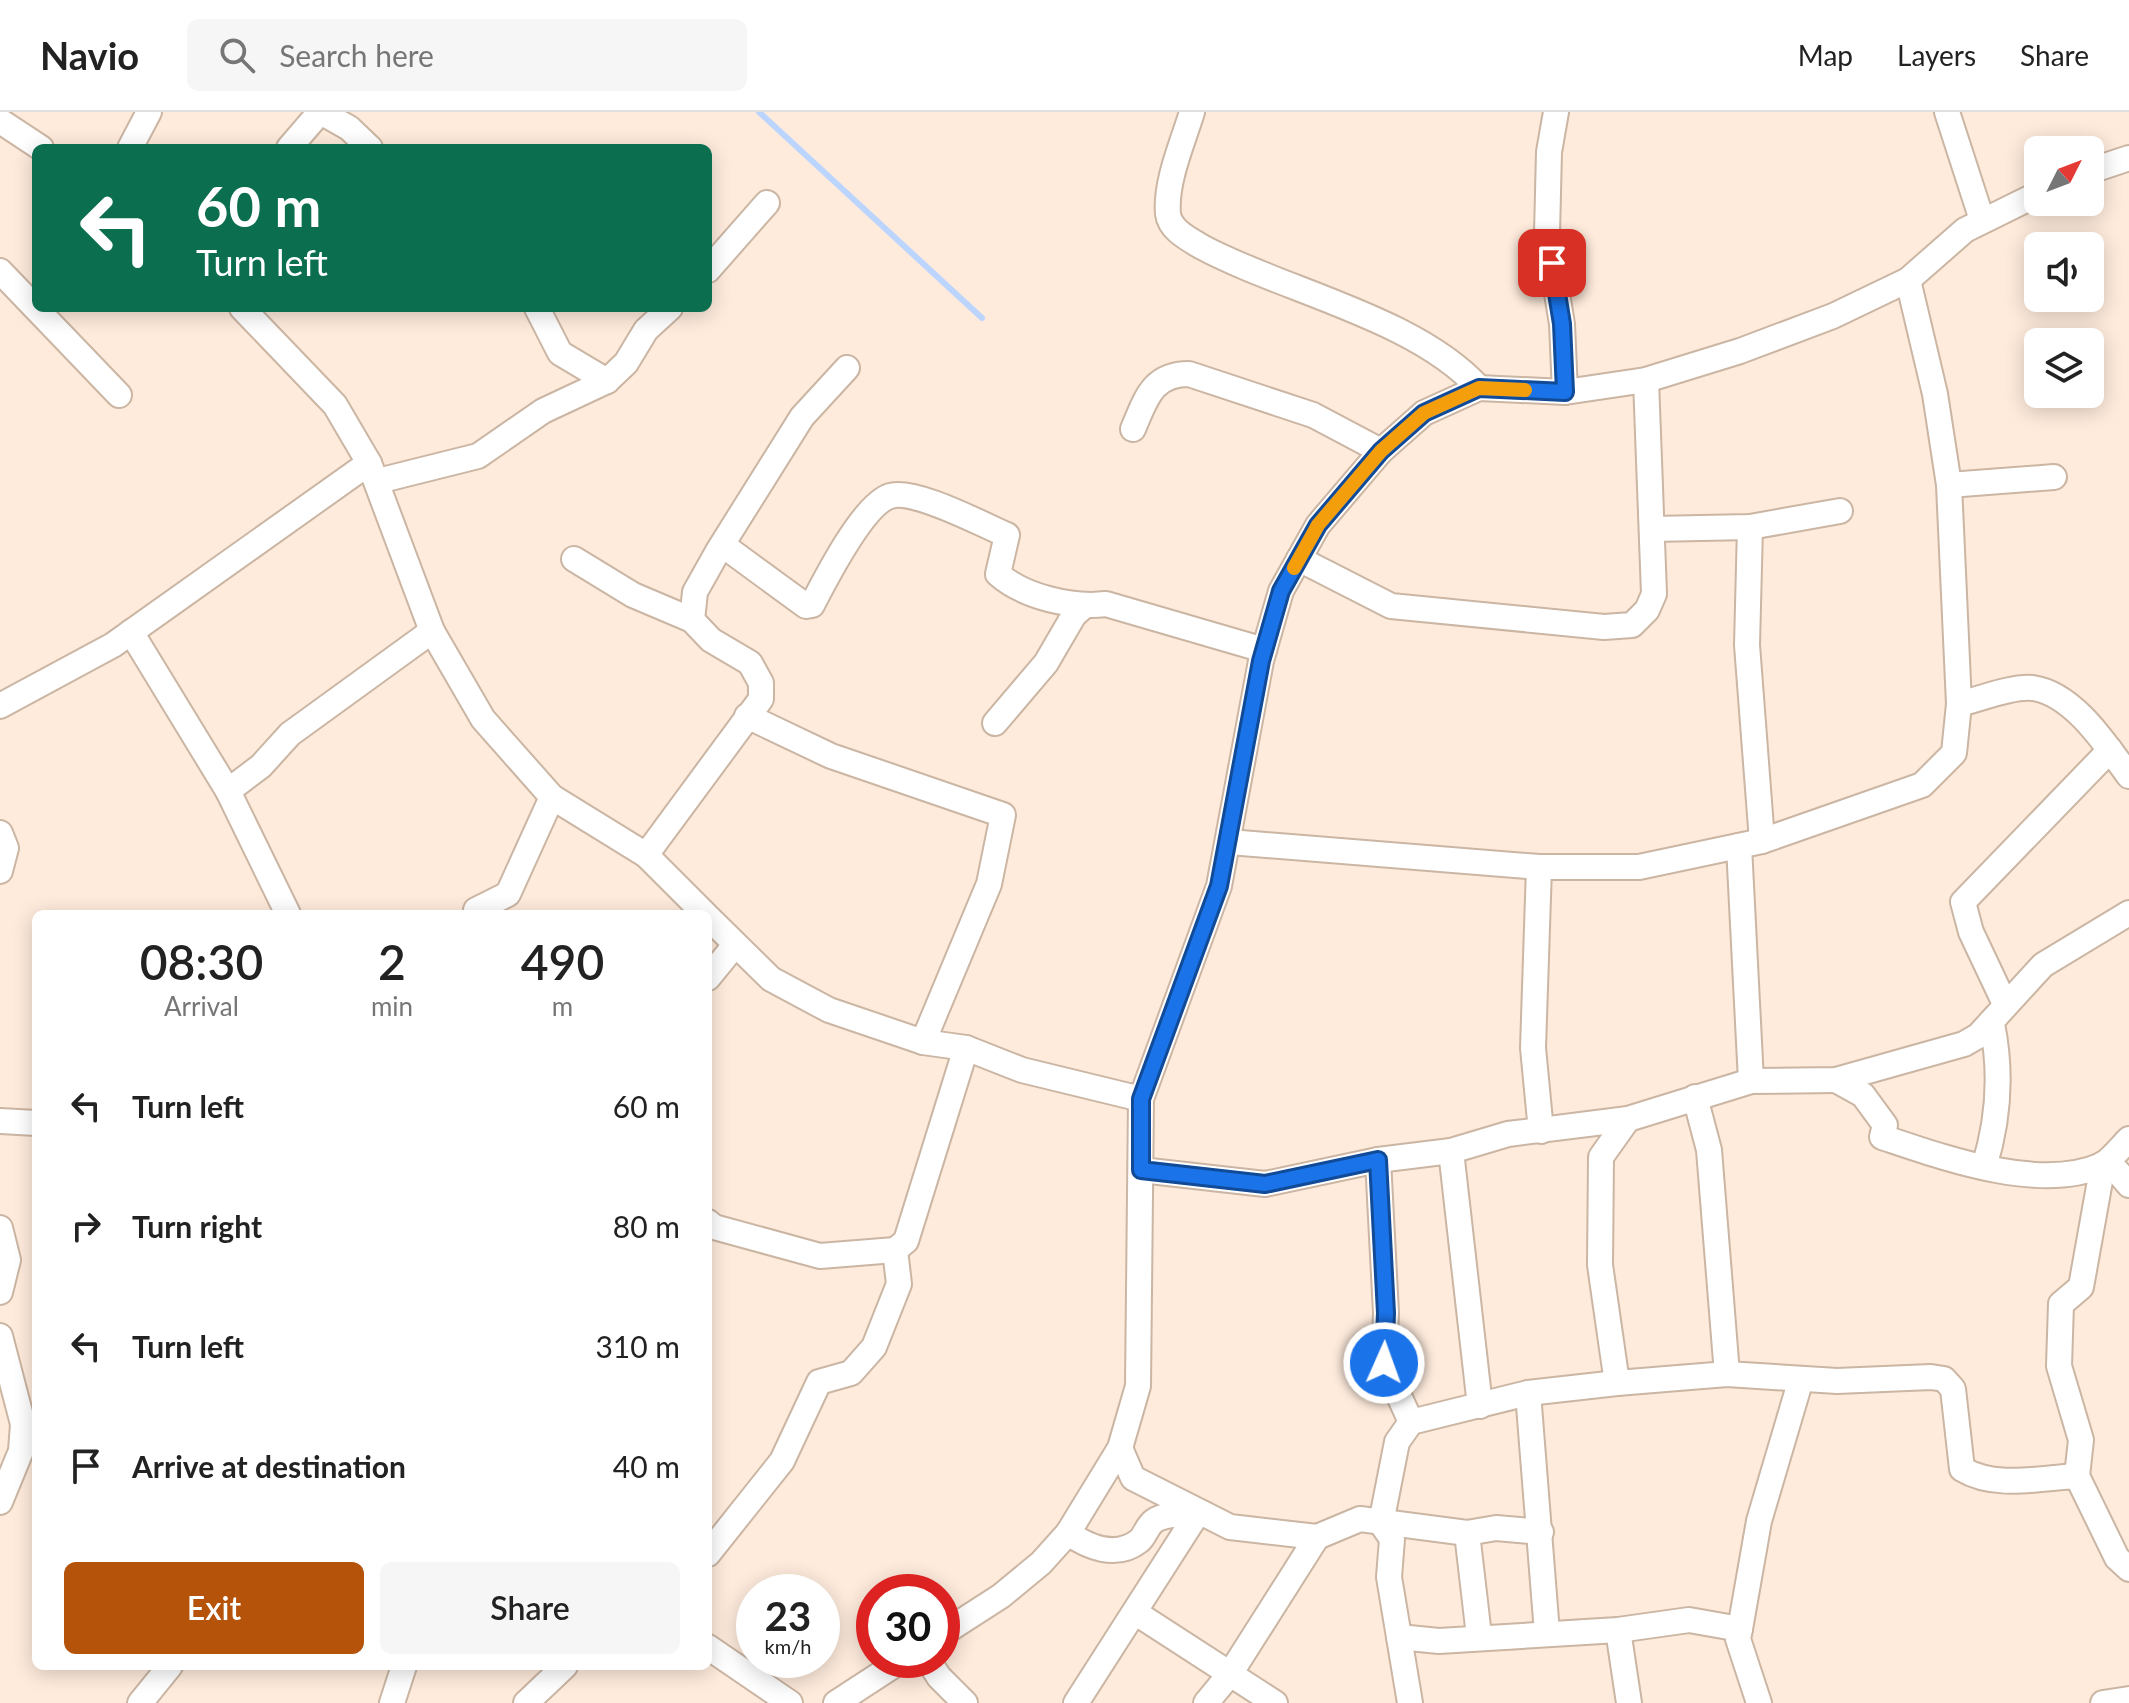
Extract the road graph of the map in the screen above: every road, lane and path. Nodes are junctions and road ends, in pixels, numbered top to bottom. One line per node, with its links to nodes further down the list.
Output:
1 (149, 112): 8 (street)
2 (320, 112): 9 (street); 10 (street)
3 (1192, 112): 27 (street)
4 (1556, 112): 28 (street)
5 (1947, 112): 15 (street)
6 (0, 121): 7 (street)
7 (35, 144)
8 (132, 144)
9 (292, 144)
10 (366, 144)
11 (2129, 158): 12 (street)
12 (2104, 166)
13 (2024, 200): 15 (street)
14 (767, 203): 16 (street)
15 (1982, 220): 17 (street)
16 (712, 265)
17 (1908, 280): 25 (street); 34 (street)
18 (3, 281): 19 (street)
19 (32, 310)
20 (35, 312): 29 (street)
21 (246, 312): 32 (street)
22 (539, 312): 26 (street)
23 (666, 312): 26 (street)
24 (847, 368): 38 (street)
25 (1646, 380): 28 (street); 37 (street)
26 (607, 381): 32 (street)
27 (1479, 388): 28 (street); 31 (street)
28 (1565, 392)
29 (119, 395)
30 (1133, 429): 31 (street)
31 (1381, 451): 40 (street)
32 (373, 472): 43 (street); 44 (street)
33 (2054, 477): 34 (street)
34 (1949, 485): 46 (street)
35 (1840, 511): 36 (street)
36 (1750, 527): 37 (street); 56 (street)
37 (1652, 529): 40 (street)
38 (724, 546): 41 (street); 42 (street)
39 (574, 559): 42 (street)
40 (1299, 559): 45 (street)
41 (1083, 607): 45 (street); 49 (street)
42 (692, 620): 48 (street)
43 (432, 631): 52 (street); 53 (street)
44 (131, 632): 47 (street); 52 (street)
45 (1264, 650): 55 (street)
46 (1959, 704): 50 (street); 56 (street)
47 (0, 706)
48 (747, 716): 57 (street); 68 (street)
49 (995, 723)
50 (2110, 750): 51 (street); 67 (street)
51 (2129, 776)
52 (228, 791): 60 (street)
53 (552, 797): 57 (street); 61 (street)
54 (0, 833): 59 (street)
55 (1229, 842): 58 (street); 73 (street)
56 (1750, 843): 58 (street); 71 (street)
57 (646, 855): 62 (street)
58 (1539, 867): 77 (street)
59 (0, 871)
60 (286, 910)
61 (476, 910)
62 (700, 910)
63 (2129, 913): 67 (street)
64 (712, 922): 65 (street)
65 (735, 945): 66 (street); 68 (street)
66 (712, 973)
67 (1998, 1014): 70 (street); 82 (street)
68 (923, 1042): 69 (street)
69 (966, 1048): 73 (street); 87 (street)
70 (1836, 1080): 71 (street); 82 (street)
71 (1751, 1081): 72 (street)
72 (1695, 1097): 74 (street); 91 (street)
73 (1141, 1099): 83 (street)
74 (1628, 1119): 77 (street); 93 (street)
75 (0, 1121): 76 (street)
76 (32, 1123)
77 (1541, 1131): 79 (street)
78 (2129, 1139): 81 (street)
79 (1451, 1151): 80 (street); 96 (street)
80 (1378, 1160): 83 (street); 97 (street)
81 (2103, 1164): 82 (street); 84 (street); 99 (street)
82 (1984, 1167)
83 (1141, 1170): 98 (street)
84 (2129, 1185)
85 (712, 1223): 87 (street)
86 (0, 1228): 88 (street)
87 (895, 1250): 107 (street)
88 (4, 1261): 89 (street)
89 (0, 1292)
90 (0, 1336): 95 (street)
91 (1727, 1374): 92 (street); 93 (street)
92 (1801, 1379): 99 (street); 111 (street)
93 (1617, 1383): 94 (street)
94 (1528, 1393): 96 (street); 103 (street)
95 (6, 1395): 100 (street)
96 (1480, 1406): 97 (street)
97 (1411, 1422): 102 (street)
98 (1120, 1448): 101 (street); 104 (street)
99 (2077, 1476): 108 (street)
100 (0, 1502)
101 (1202, 1514): 104 (street); 106 (street); 109 (street)
102 (1381, 1523): 105 (street); 106 (street); 115 (street)
103 (1541, 1532): 105 (street); 113 (street)
104 (1068, 1533): 110 (street)
105 (1467, 1533): 114 (street)
106 (1317, 1537): 120 (street)
107 (712, 1549)
108 (2125, 1559)
109 (1136, 1613): 120 (street); 130 (street)
110 (960, 1622)
111 (1740, 1629): 112 (street); 135 (street)
112 (1618, 1630): 113 (street); 134 (street)
113 (1547, 1633): 114 (street)
114 (1479, 1636): 115 (street)
115 (1399, 1637): 133 (street)
116 (712, 1650): 127 (street)
117 (167, 1670): 124 (street)
118 (403, 1670): 125 (street)
119 (561, 1670): 126 (street)
120 (1230, 1674): 131 (street); 132 (street)
121 (874, 1678): 128 (street)
122 (940, 1678): 129 (street)
123 (2129, 1699): 136 (street)
124 (140, 1703)
125 (392, 1703)
126 (526, 1703)
127 (790, 1703)
128 (836, 1703)
129 (965, 1703)
130 (1076, 1703)
131 (1206, 1703)
132 (1275, 1703)
133 (1410, 1703)
134 (1629, 1703)
135 (1759, 1703)
136 (2103, 1703)

